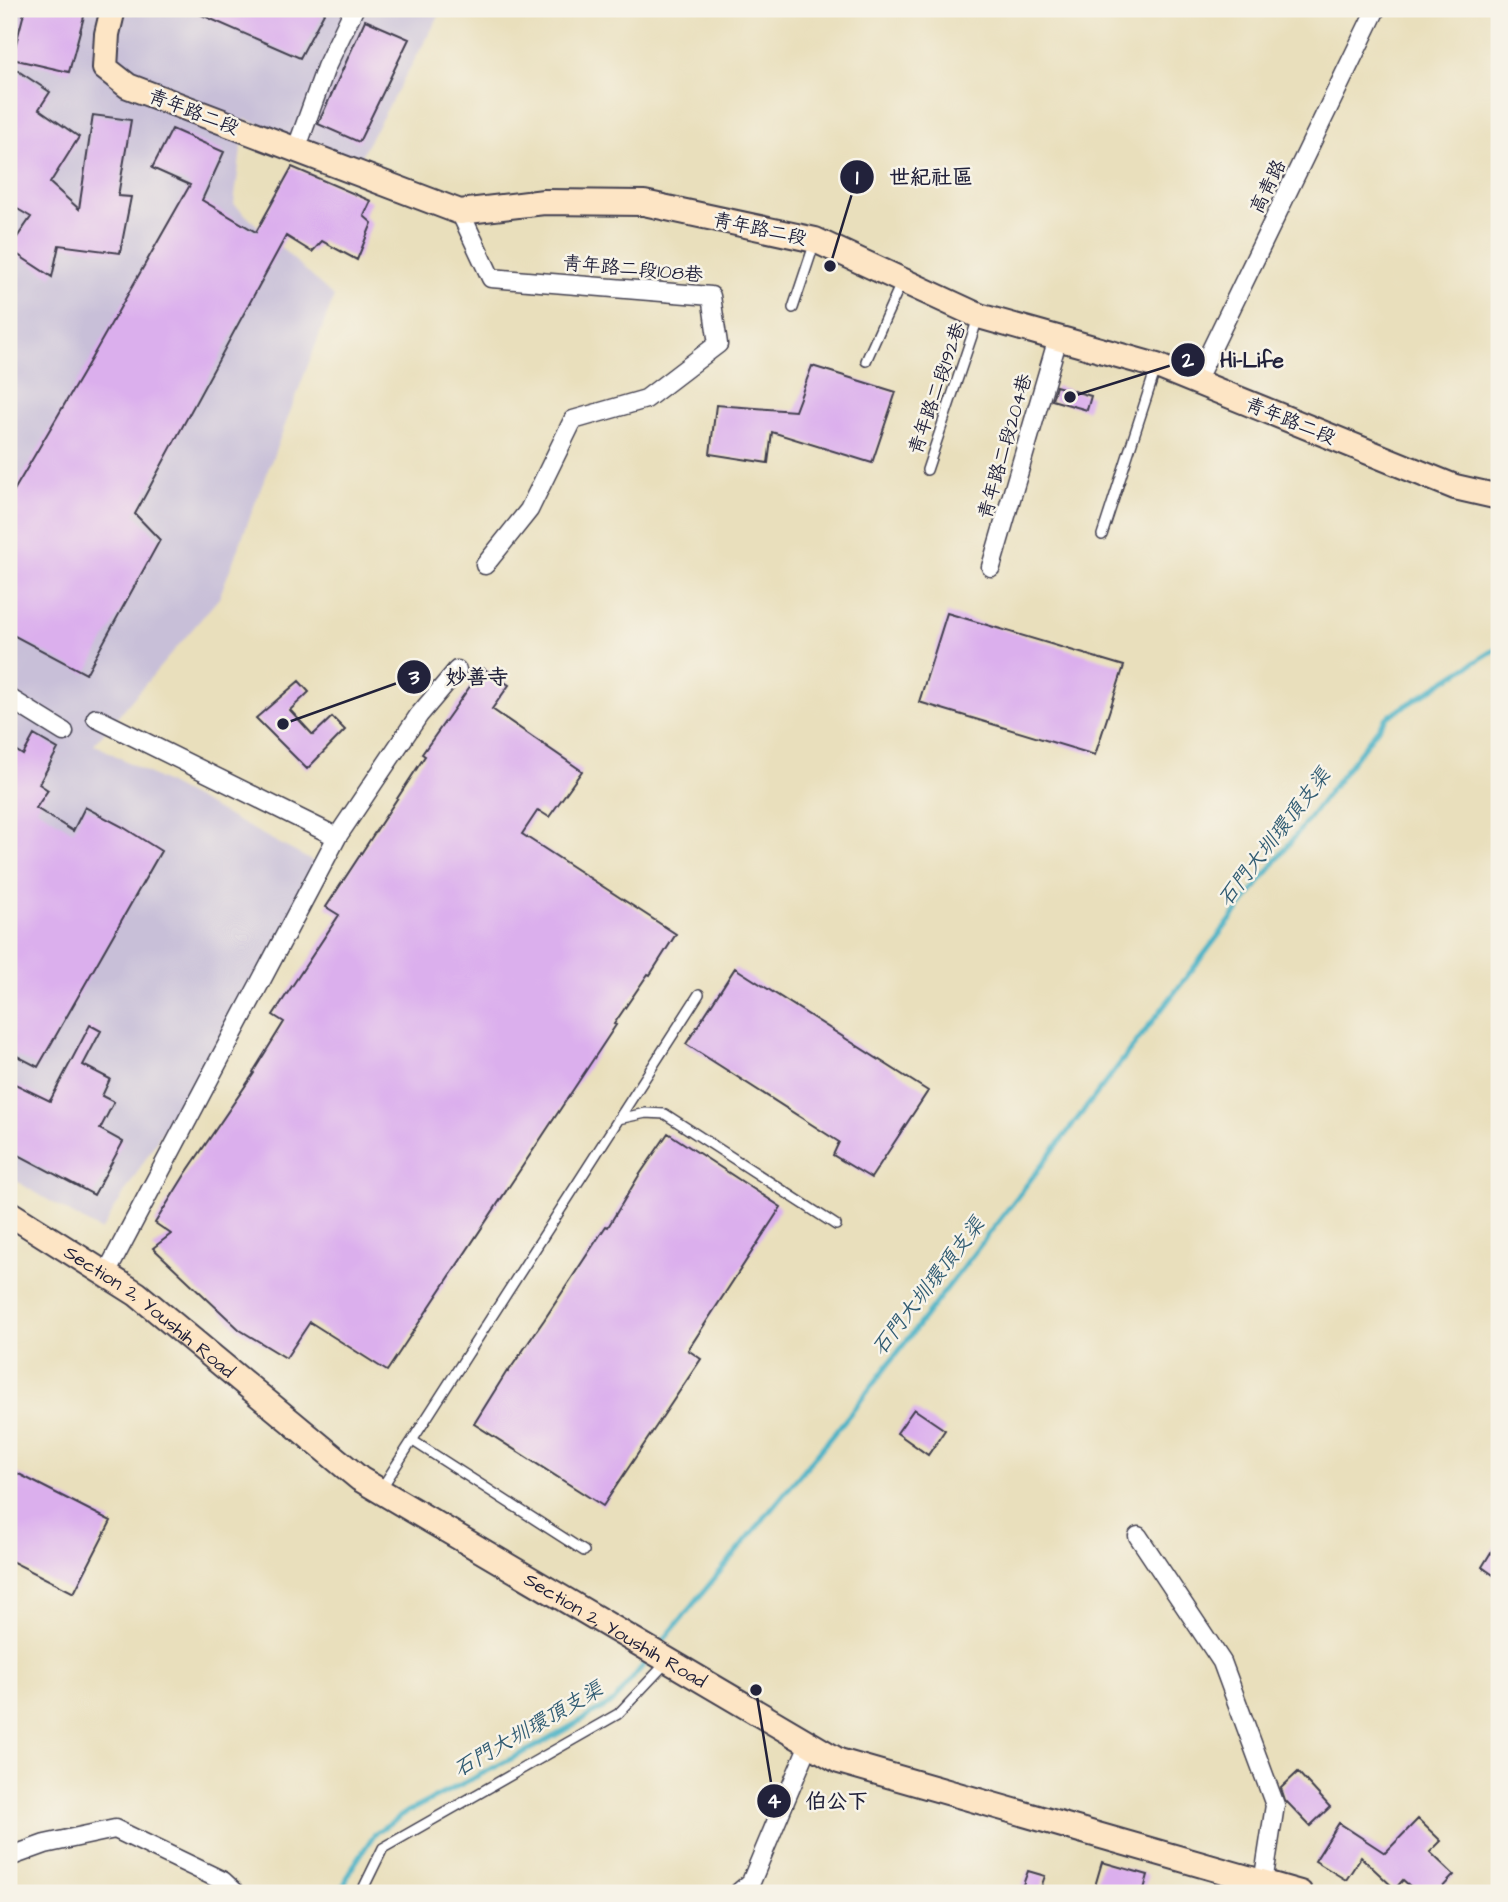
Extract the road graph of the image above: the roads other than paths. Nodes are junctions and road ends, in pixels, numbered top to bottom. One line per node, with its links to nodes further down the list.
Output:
1 (113, 9): 4 (street, 青年路二段)
2 (354, 9): 4 (street)
3 (1376, 9): 13 (street, 高青路)
4 (296, 150): 5 (street, 青年路二段)
5 (460, 212): 6 (street, 青年路二段); 17 (street, 青年路二段108巷)
6 (815, 240): 7 (street, 青年路二段); 8 (lane)
7 (902, 280): 9 (street, 青年路二段); 11 (lane)
8 (793, 308)
9 (979, 316): 10 (street, 青年路二段); 14 (lane, 青年路二段192巷)
10 (1058, 338): 12 (street, 青年路二段); 18 (street, 青年路二段204巷)
11 (866, 361)
12 (1157, 366): 13 (street, 青年路二段); 16 (lane)
13 (1196, 381): 15 (street, 青年路二段)
14 (927, 470)
15 (1499, 497)
16 (1102, 535)
17 (485, 565)
18 (991, 567)
19 (457, 670): 23 (street)
20 (9, 698): 22 (street)
21 (96, 718): 23 (street)
22 (64, 732)
23 (337, 837): 28 (street)
24 (699, 994): 25 (lane)
25 (618, 1119): 27 (lane); 29 (lane)
26 (9, 1213): 28 (street, Section 2, Youshih Road)
27 (836, 1225)
28 (106, 1274): 30 (street, Section 2, Youshih Road)
29 (413, 1441): 30 (lane); 32 (lane)
30 (380, 1491): 33 (street, Section 2, Youshih Road)
31 (1138, 1536): 36 (street)
32 (584, 1551)
33 (668, 1661): 34 (street, Section 2, Youshih Road); 38 (lane)
34 (809, 1744): 36 (street, Section 2, Youshih Road); 39 (street)
35 (9, 1857): 37 (street)
36 (1263, 1883): 40 (street, Section 2, Youshih Road)
37 (236, 1893)
38 (361, 1893)
39 (738, 1893)
40 (1300, 1893)

